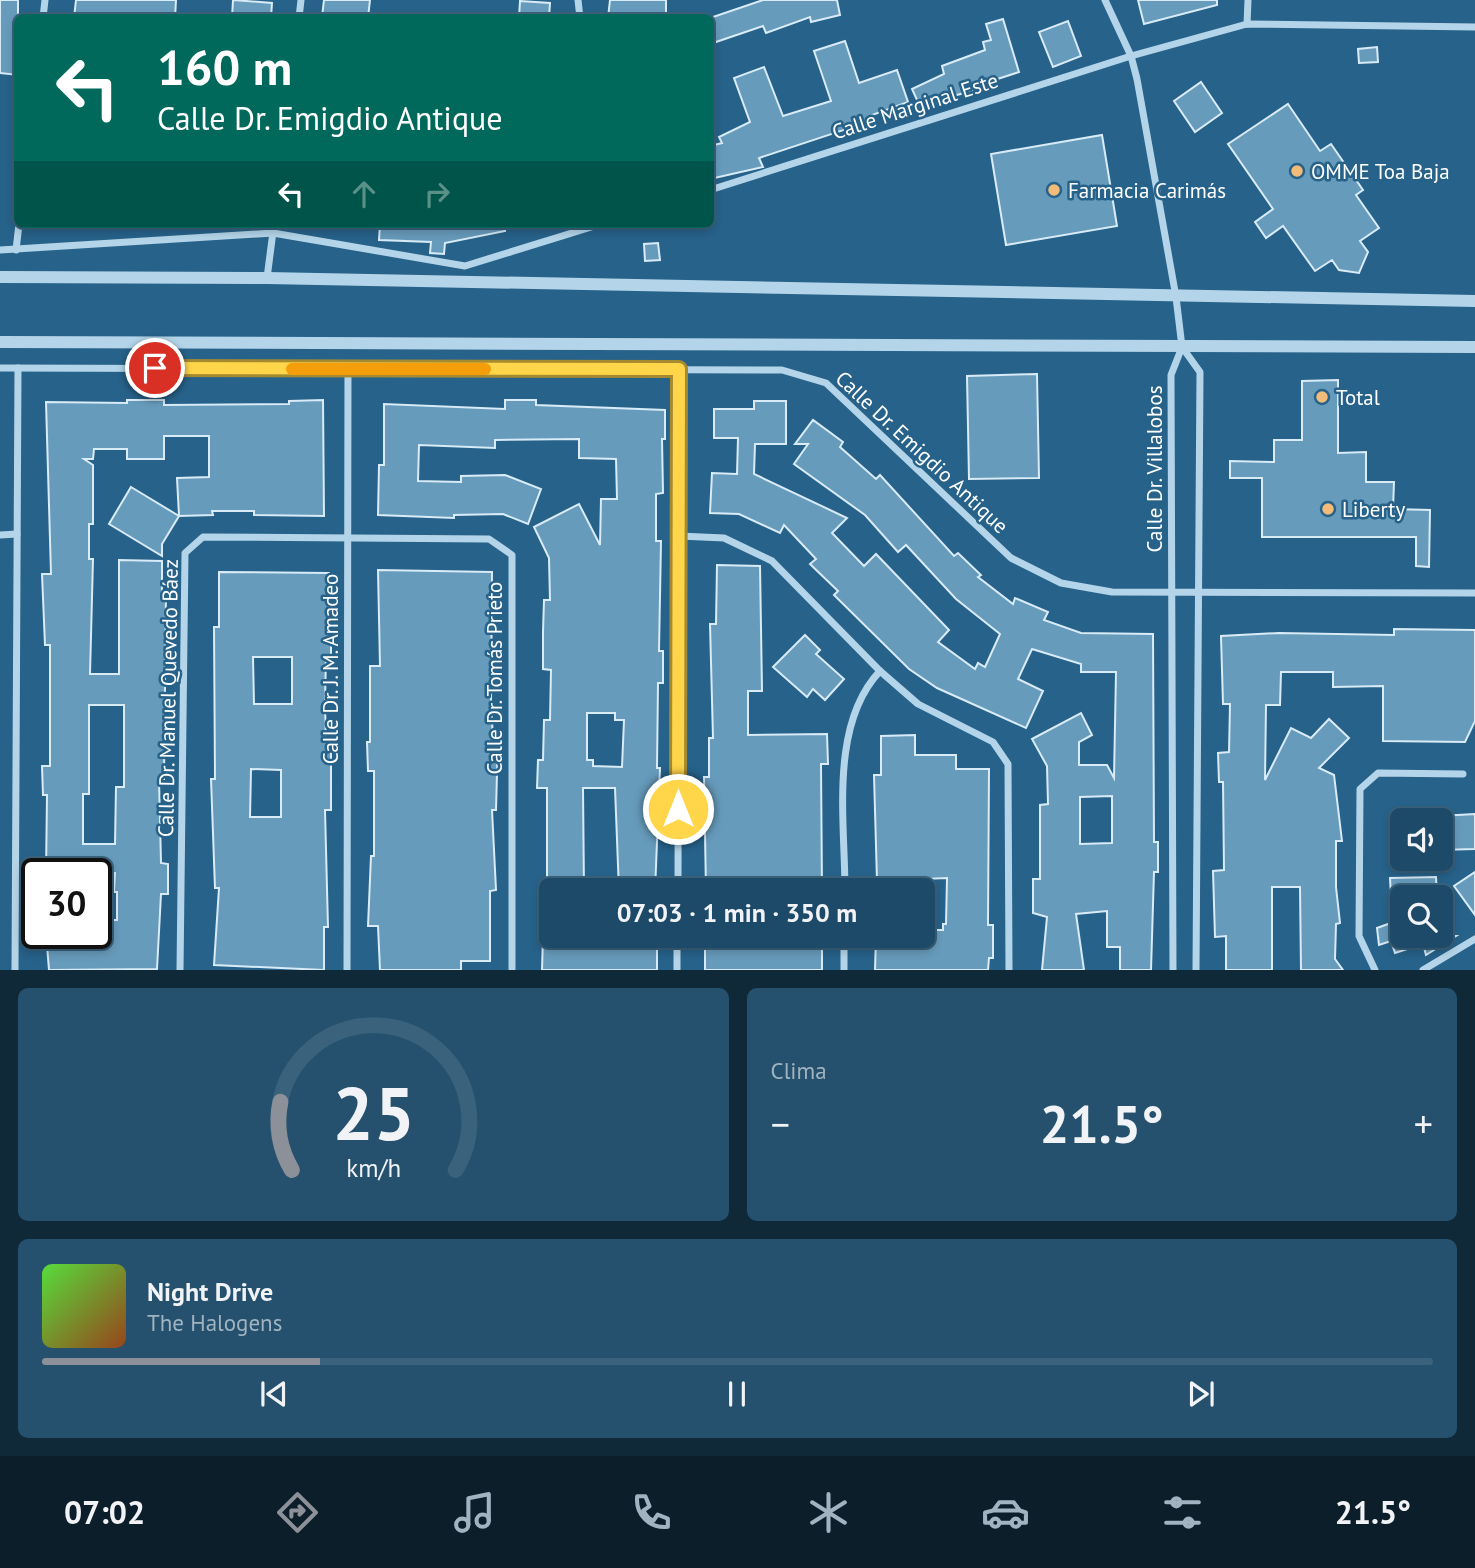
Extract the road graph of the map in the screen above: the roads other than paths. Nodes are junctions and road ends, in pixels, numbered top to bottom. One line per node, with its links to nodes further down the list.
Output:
1 (1105, 0): 5 (street)
2 (1248, 0): 3 (street)
3 (1247, 24): 4 (street, Calle Marginal Este); 5 (street, Calle Marginal Este)
4 (1475, 27)
5 (1130, 56): 6 (street, Calle Marginal Este); 14 (street)
6 (714, 189)
7 (19, 228): 11 (street)
8 (273, 228): 9 (street); 11 (street); 13 (street)
9 (588, 228)
10 (0, 250): 11 (street)
11 (16, 250)
12 (0, 277): 13 (street)
13 (267, 278): 14 (street)
14 (1176, 297): 15 (street); 17 (street)
15 (1475, 301)
16 (0, 342): 17 (street)
17 (1182, 347): 18 (street); 27 (street, Calle Dr. Villalobos); 28 (street)
18 (1475, 347)
19 (0, 368): 20 (street, Calle Dr. Emigdio Antique)
20 (18, 368): 21 (street, Calle Dr. Emigdio Antique); 23 (street)
21 (348, 369): 22 (street, Calle Dr. Emigdio Antique); 26 (street, Calle Dr. J. M. Amadeo)
22 (679, 369): 25 (street); 27 (street, Calle Dr. Emigdio Antique)
23 (17, 534): 24 (street); 37 (street)
24 (0, 535)
25 (679, 536): 30 (street); 32 (street)
26 (348, 537): 38 (street, Calle Dr. Manuel Quevedo Báez); 39 (street, Calle Dr. J. M. Amadeo); 40 (street, Calle Dr. Tomás Prieto)
27 (1172, 590): 28 (street, Calle Dr. Emigdio Antique); 44 (street, Calle Dr. Villalobos)
28 (1198, 591): 29 (street, Calle Dr. Emigdio Antique); 45 (street)
29 (1475, 593)
30 (880, 671): 33 (street); 43 (street)
31 (1463, 774): 46 (street)
32 (678, 878)
33 (845, 878)
34 (1475, 939): 47 (street)
35 (677, 948): 41 (street)
36 (844, 948): 42 (street)
37 (15, 970)
38 (180, 970)
39 (347, 970)
40 (512, 970)
41 (677, 970)
42 (844, 970)
43 (1009, 970)
44 (1173, 970)
45 (1196, 970)
46 (1375, 970)
47 (1423, 970)

